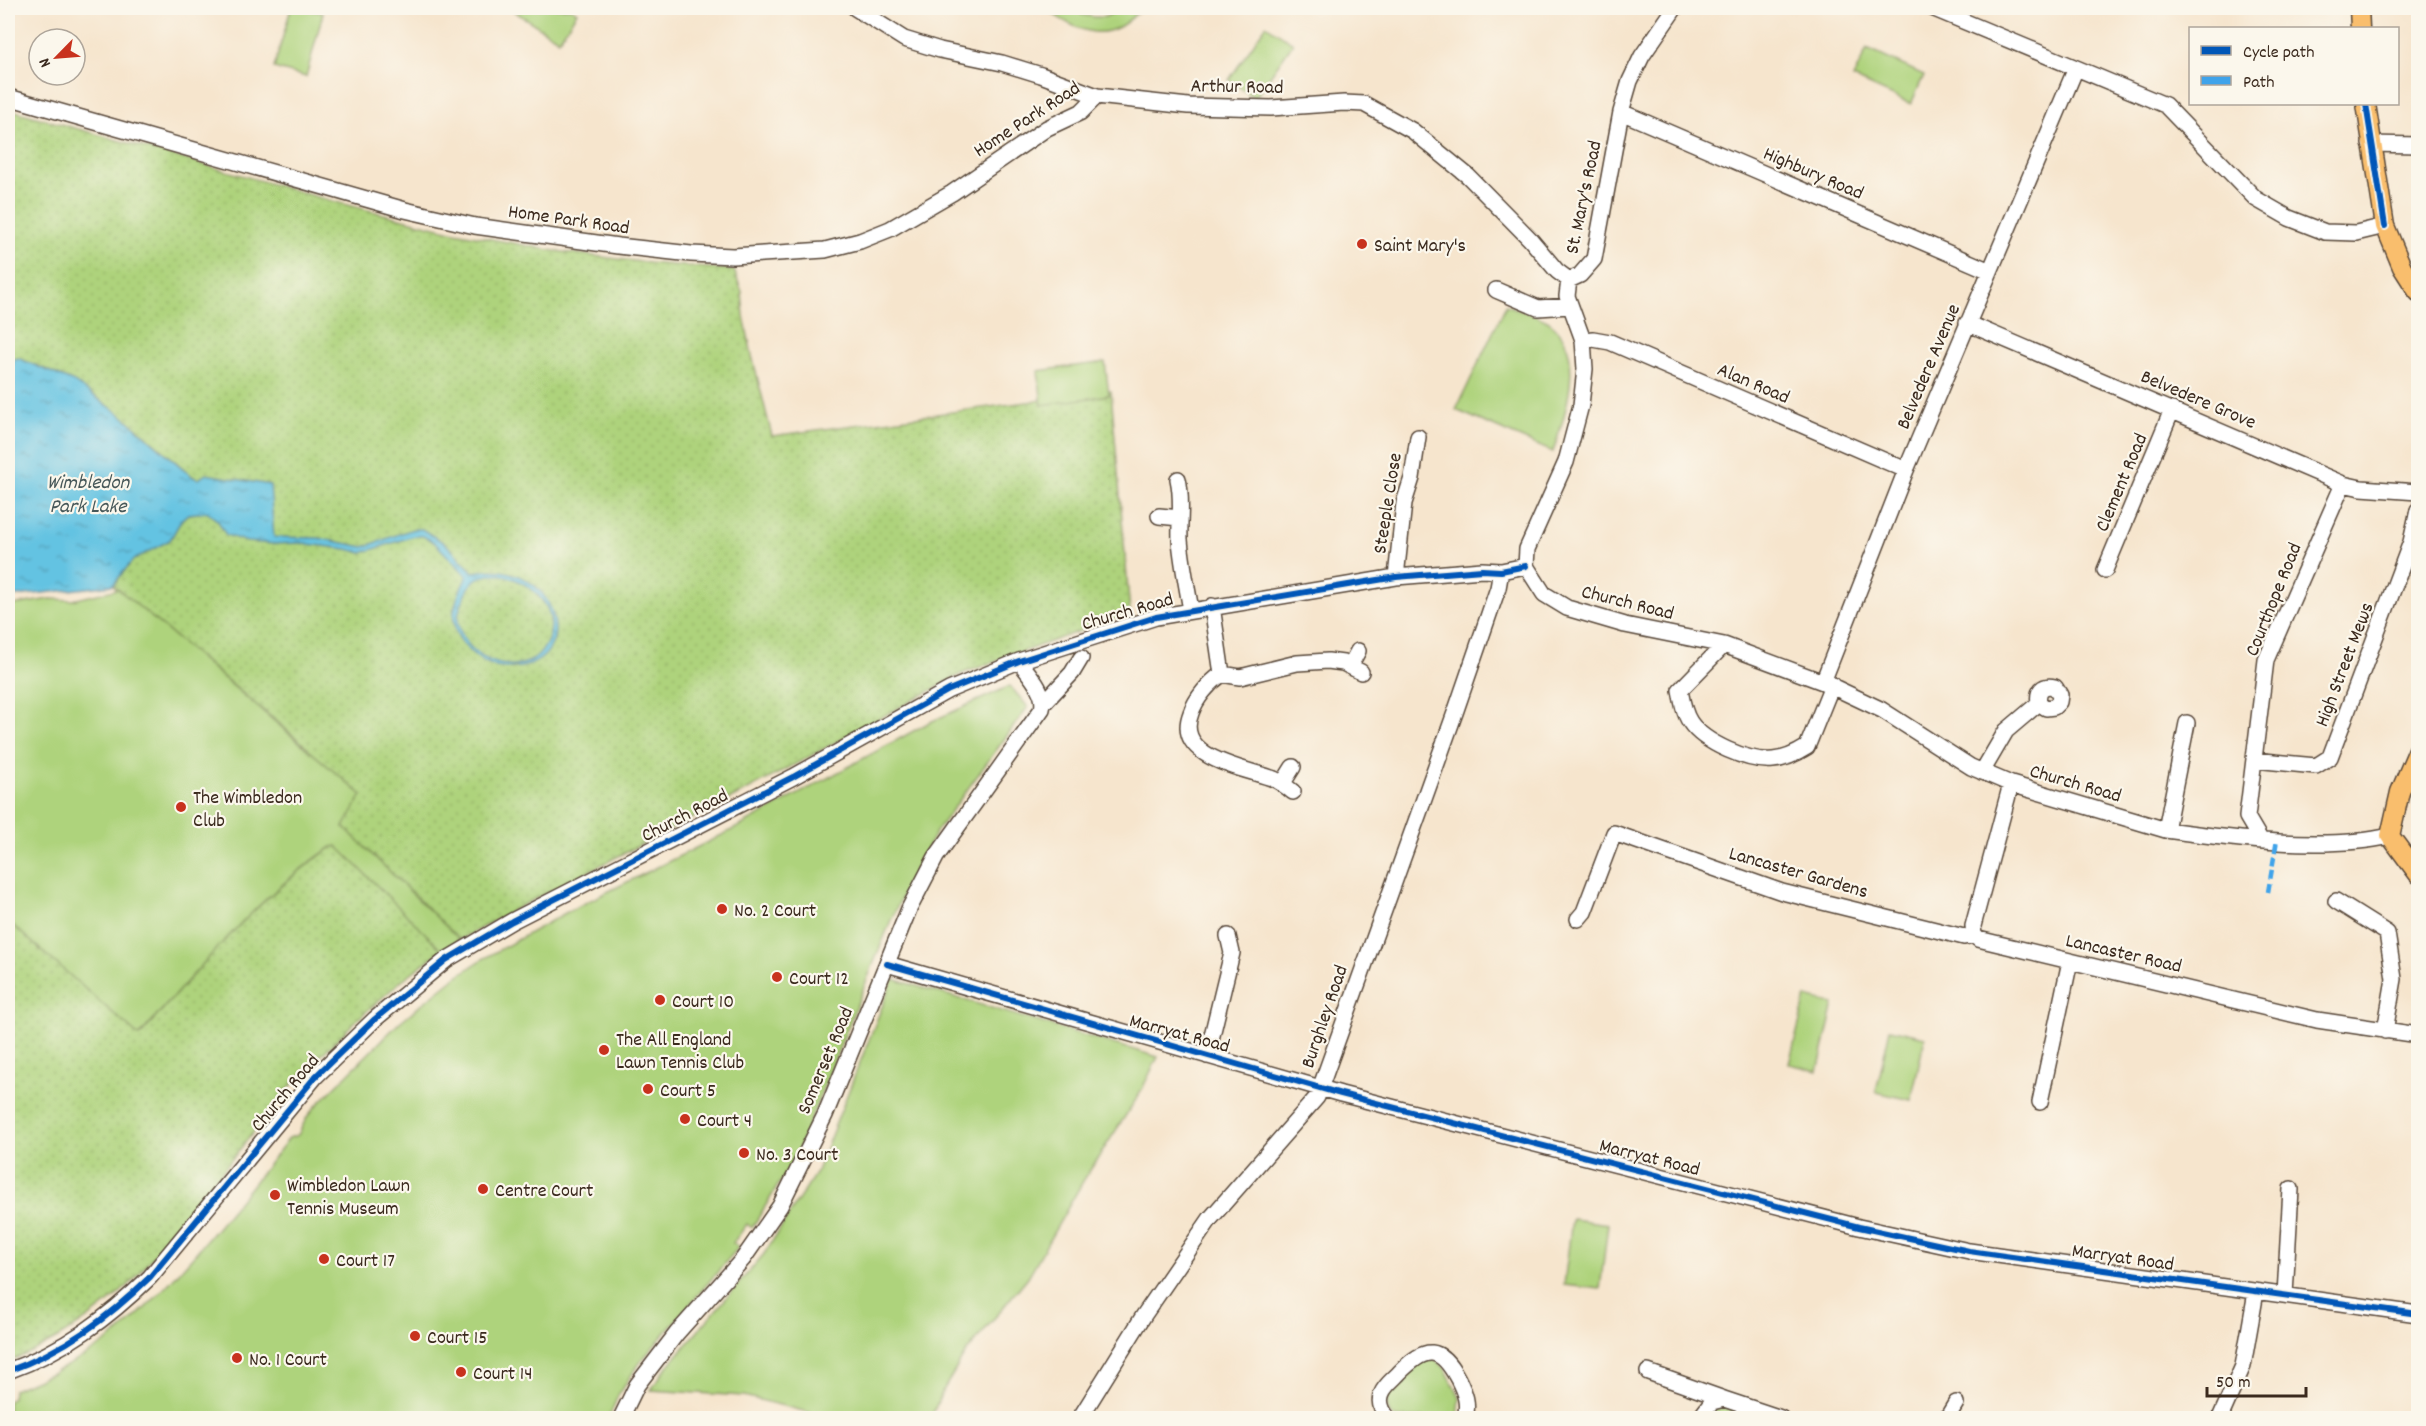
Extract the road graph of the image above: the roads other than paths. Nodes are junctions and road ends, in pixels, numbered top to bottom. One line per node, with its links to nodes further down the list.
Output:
1 (855, 8): 7 (street, Arthur Road)
2 (1676, 8): 10 (street, St. Mary's Road)
3 (1932, 8): 6 (street)
4 (2360, 8): 5 (main road)
5 (2360, 27)
6 (2076, 68): 13 (street); 14 (street, Belvedere Avenue)
7 (1097, 96): 8 (street, Home Park Road); 15 (street, Arthur Road)
8 (8, 97)
9 (2366, 105): 11 (main road)
10 (1621, 112): 14 (street, Highbury Road); 15 (street, St. Mary's Road)
11 (2370, 144): 12 (street); 13 (main road)
12 (2418, 145)
13 (2385, 226): 17 (main road)
14 (1989, 271): 19 (street, Belvedere Avenue)
15 (1569, 280): 18 (street, St. Mary's Road)
16 (1496, 290): 18 (street)
17 (2418, 292)
18 (1570, 306): 20 (street, St. Mary's Road)
19 (1967, 323): 21 (street, Belvedere Grove); 23 (street, Belvedere Avenue)
20 (1583, 340): 23 (street, Alan Road); 30 (street, St. Mary's Road)
21 (2172, 410): 25 (street, Belvedere Grove); 31 (street, Clement Road)
22 (1418, 437): 33 (street, Steeple Close)
23 (1906, 470): 41 (street, Belvedere Avenue)
24 (1178, 479): 29 (street)
25 (2343, 484): 26 (street, Belvedere Grove); 46 (street, Courthope Road)
26 (2418, 492)
27 (2418, 510): 46 (street, High Street Mews)
28 (1159, 516): 29 (street)
29 (1180, 518): 35 (street)
30 (1526, 566): 32 (street, Church Road); 36 (street, Church Road)
31 (2105, 570)
32 (1501, 571): 33 (street, Church Road); 63 (street, Burghley Road)
33 (1396, 577): 34 (street, Church Road)
34 (1212, 606): 35 (street, Church Road); 40 (street)
35 (1191, 610): 39 (street, Church Road)
36 (1724, 645): 41 (street, Church Road); 41 (street)
37 (1358, 651): 40 (street)
38 (1081, 658): 42 (street, Somerset Road)
39 (1019, 661): 42 (street); 69 (street, Church Road)
40 (1222, 674): 47 (street)
41 (1828, 684): 48 (street, Church Road)
42 (1044, 703): 59 (street, Somerset Road)
43 (2039, 703): 48 (street)
44 (2187, 723): 50 (street)
45 (2418, 750): 51 (main road)
46 (2254, 760): 52 (street, Courthope Road)
47 (1293, 767)
48 (1982, 772): 49 (street, Church Road)
49 (2010, 784): 50 (street, Church Road); 56 (street)
50 (2166, 830): 52 (street, Church Road)
51 (2390, 836): 52 (street, Church Road); 53 (main road)
52 (2260, 839)
53 (2418, 874)
54 (2336, 901): 60 (street)
55 (1578, 919): 56 (street, Lancaster Gardens)
56 (1974, 935): 58 (street, Lancaster Road)
57 (1228, 936): 62 (street)
58 (2070, 960): 60 (street, Lancaster Road); 64 (street)
59 (887, 964): 62 (street, Marryat Road); 73 (street, Somerset Road)
60 (2385, 1031): 61 (street, Lancaster Road)
61 (2412, 1035)
62 (1207, 1056): 63 (street, Marryat Road)
63 (1321, 1088): 66 (street, Marryat Road); 74 (street, Burghley Road)
64 (2040, 1102)
65 (2291, 1189): 67 (street)
66 (2256, 1292): 67 (street, Marryat Road); 80 (street)
67 (2285, 1295): 68 (street, Marryat Road)
68 (2418, 1314)
69 (8, 1371)
70 (1648, 1372): 71 (street)
71 (1724, 1399): 77 (street); 78 (street)
72 (1956, 1403): 79 (street)
73 (621, 1419)
74 (1080, 1419)
75 (1388, 1419): 76 (street)
76 (1465, 1419)
77 (1700, 1419)
78 (1781, 1419)
79 (1947, 1419)
80 (2220, 1419)

